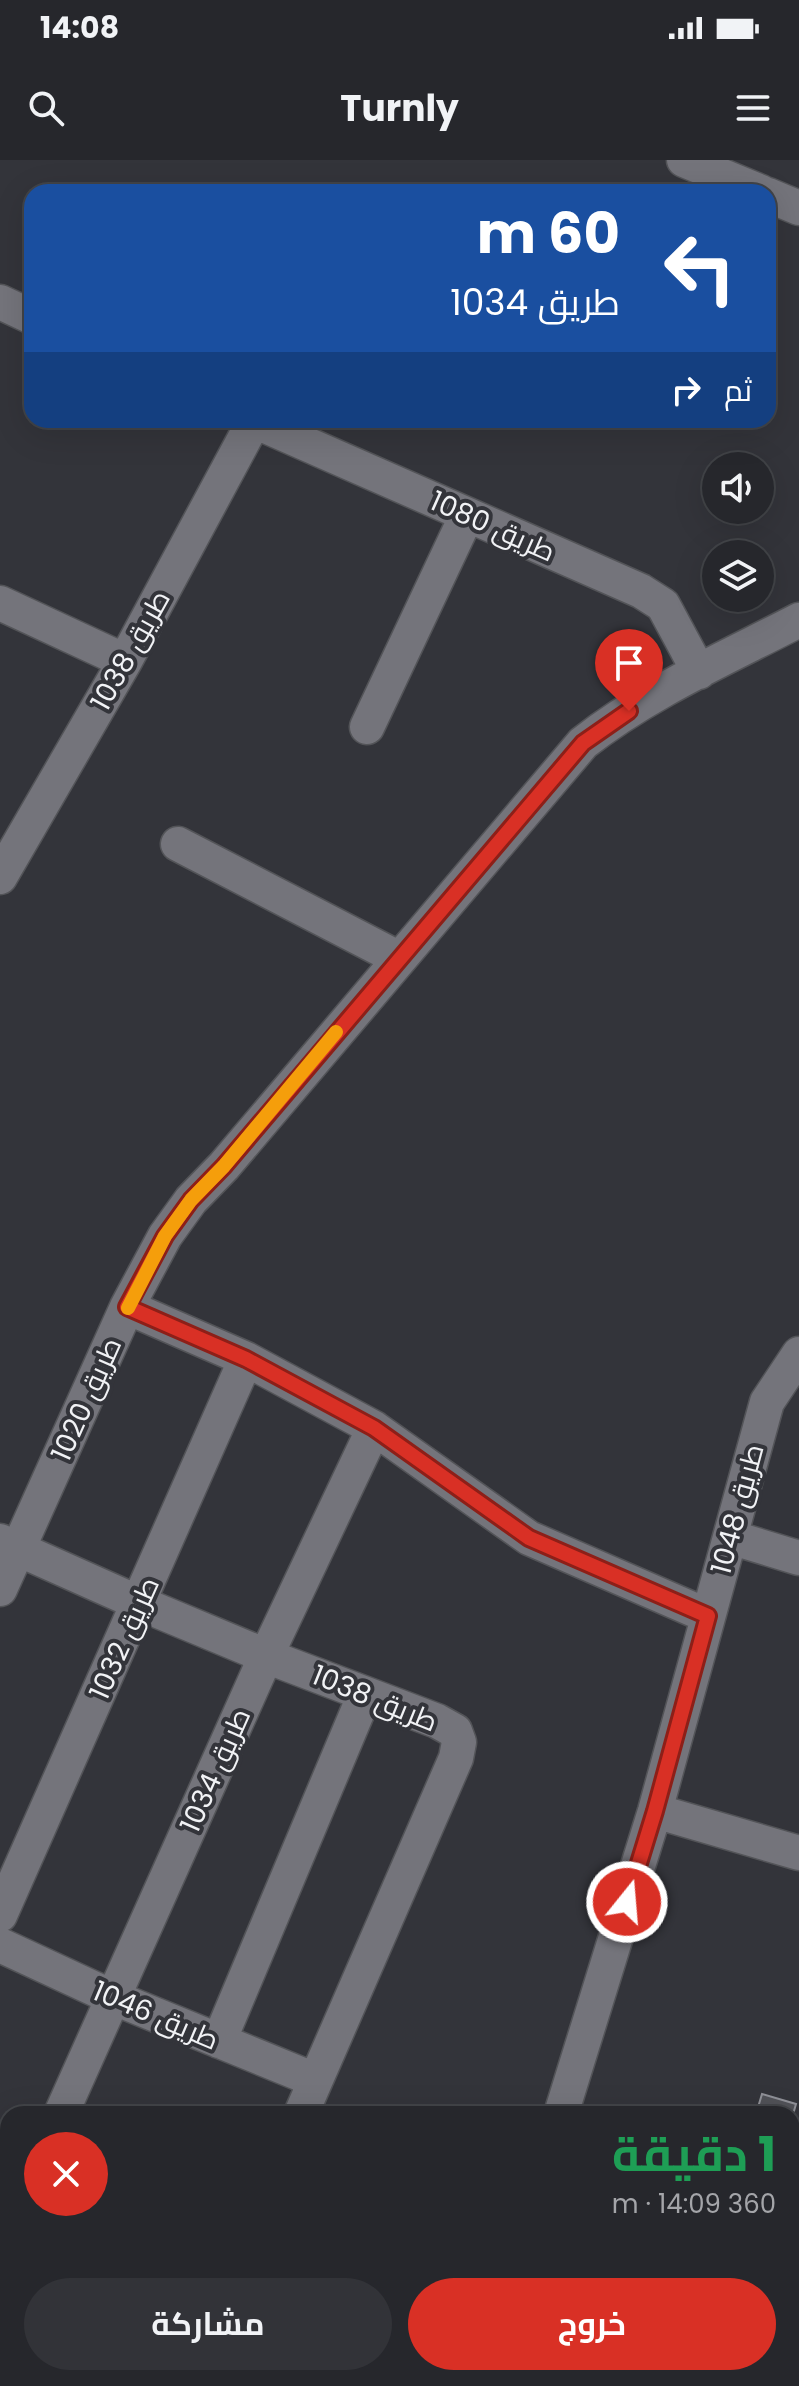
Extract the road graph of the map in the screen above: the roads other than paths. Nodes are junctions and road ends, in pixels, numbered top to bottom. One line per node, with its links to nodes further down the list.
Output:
1 (684, 160): 2 (street)
2 (742, 184)
3 (776, 198): 4 (street)
4 (799, 208)
5 (0, 302): 6 (street)
6 (24, 313)
7 (249, 428): 12 (street, طريق 1038)
8 (271, 428): 9 (street, طريق 1080)
9 (467, 515): 13 (street, طريق 1080); 14 (street)
10 (0, 603): 12 (street)
11 (799, 620): 13 (street, طريق 1020)
12 (125, 661): 16 (street, طريق 1038)
13 (699, 672): 17 (street, طريق 1020)
14 (367, 727)
15 (178, 844): 17 (street)
16 (0, 877)
17 (398, 958): 18 (street, طريق 1020)
18 (127, 1307): 20 (street); 23 (street, طريق 1020)
19 (799, 1354): 22 (street, طريق 1048)
20 (246, 1359): 21 (street); 26 (street, طريق 1032)
21 (374, 1428): 27 (street); 28 (street, طريق 1034)
22 (730, 1537): 24 (street); 27 (street, طريق 1048)
23 (10, 1545): 25 (street, طريق 1020); 26 (street, طريق 1038)
24 (799, 1558)
25 (0, 1589)
26 (139, 1603): 28 (street, طريق 1038); 32 (street, طريق 1032)
27 (708, 1616): 30 (street, طريق 1048)
28 (266, 1656): 29 (street, طريق 1038); 34 (street, طريق 1034)
29 (365, 1694): 35 (street); 36 (street, طريق 1038)
30 (655, 1811): 31 (street); 39 (street, طريق 1048)
31 (799, 1853)
32 (0, 1915)
33 (0, 1945): 34 (street, طريق 1046)
34 (112, 1997): 35 (street, طريق 1046); 37 (street, طريق 1034)
35 (219, 2041): 36 (street, طريق 1046)
36 (315, 2080): 38 (street, طريق 1038)
37 (64, 2106)
38 (304, 2106)
39 (563, 2106)

